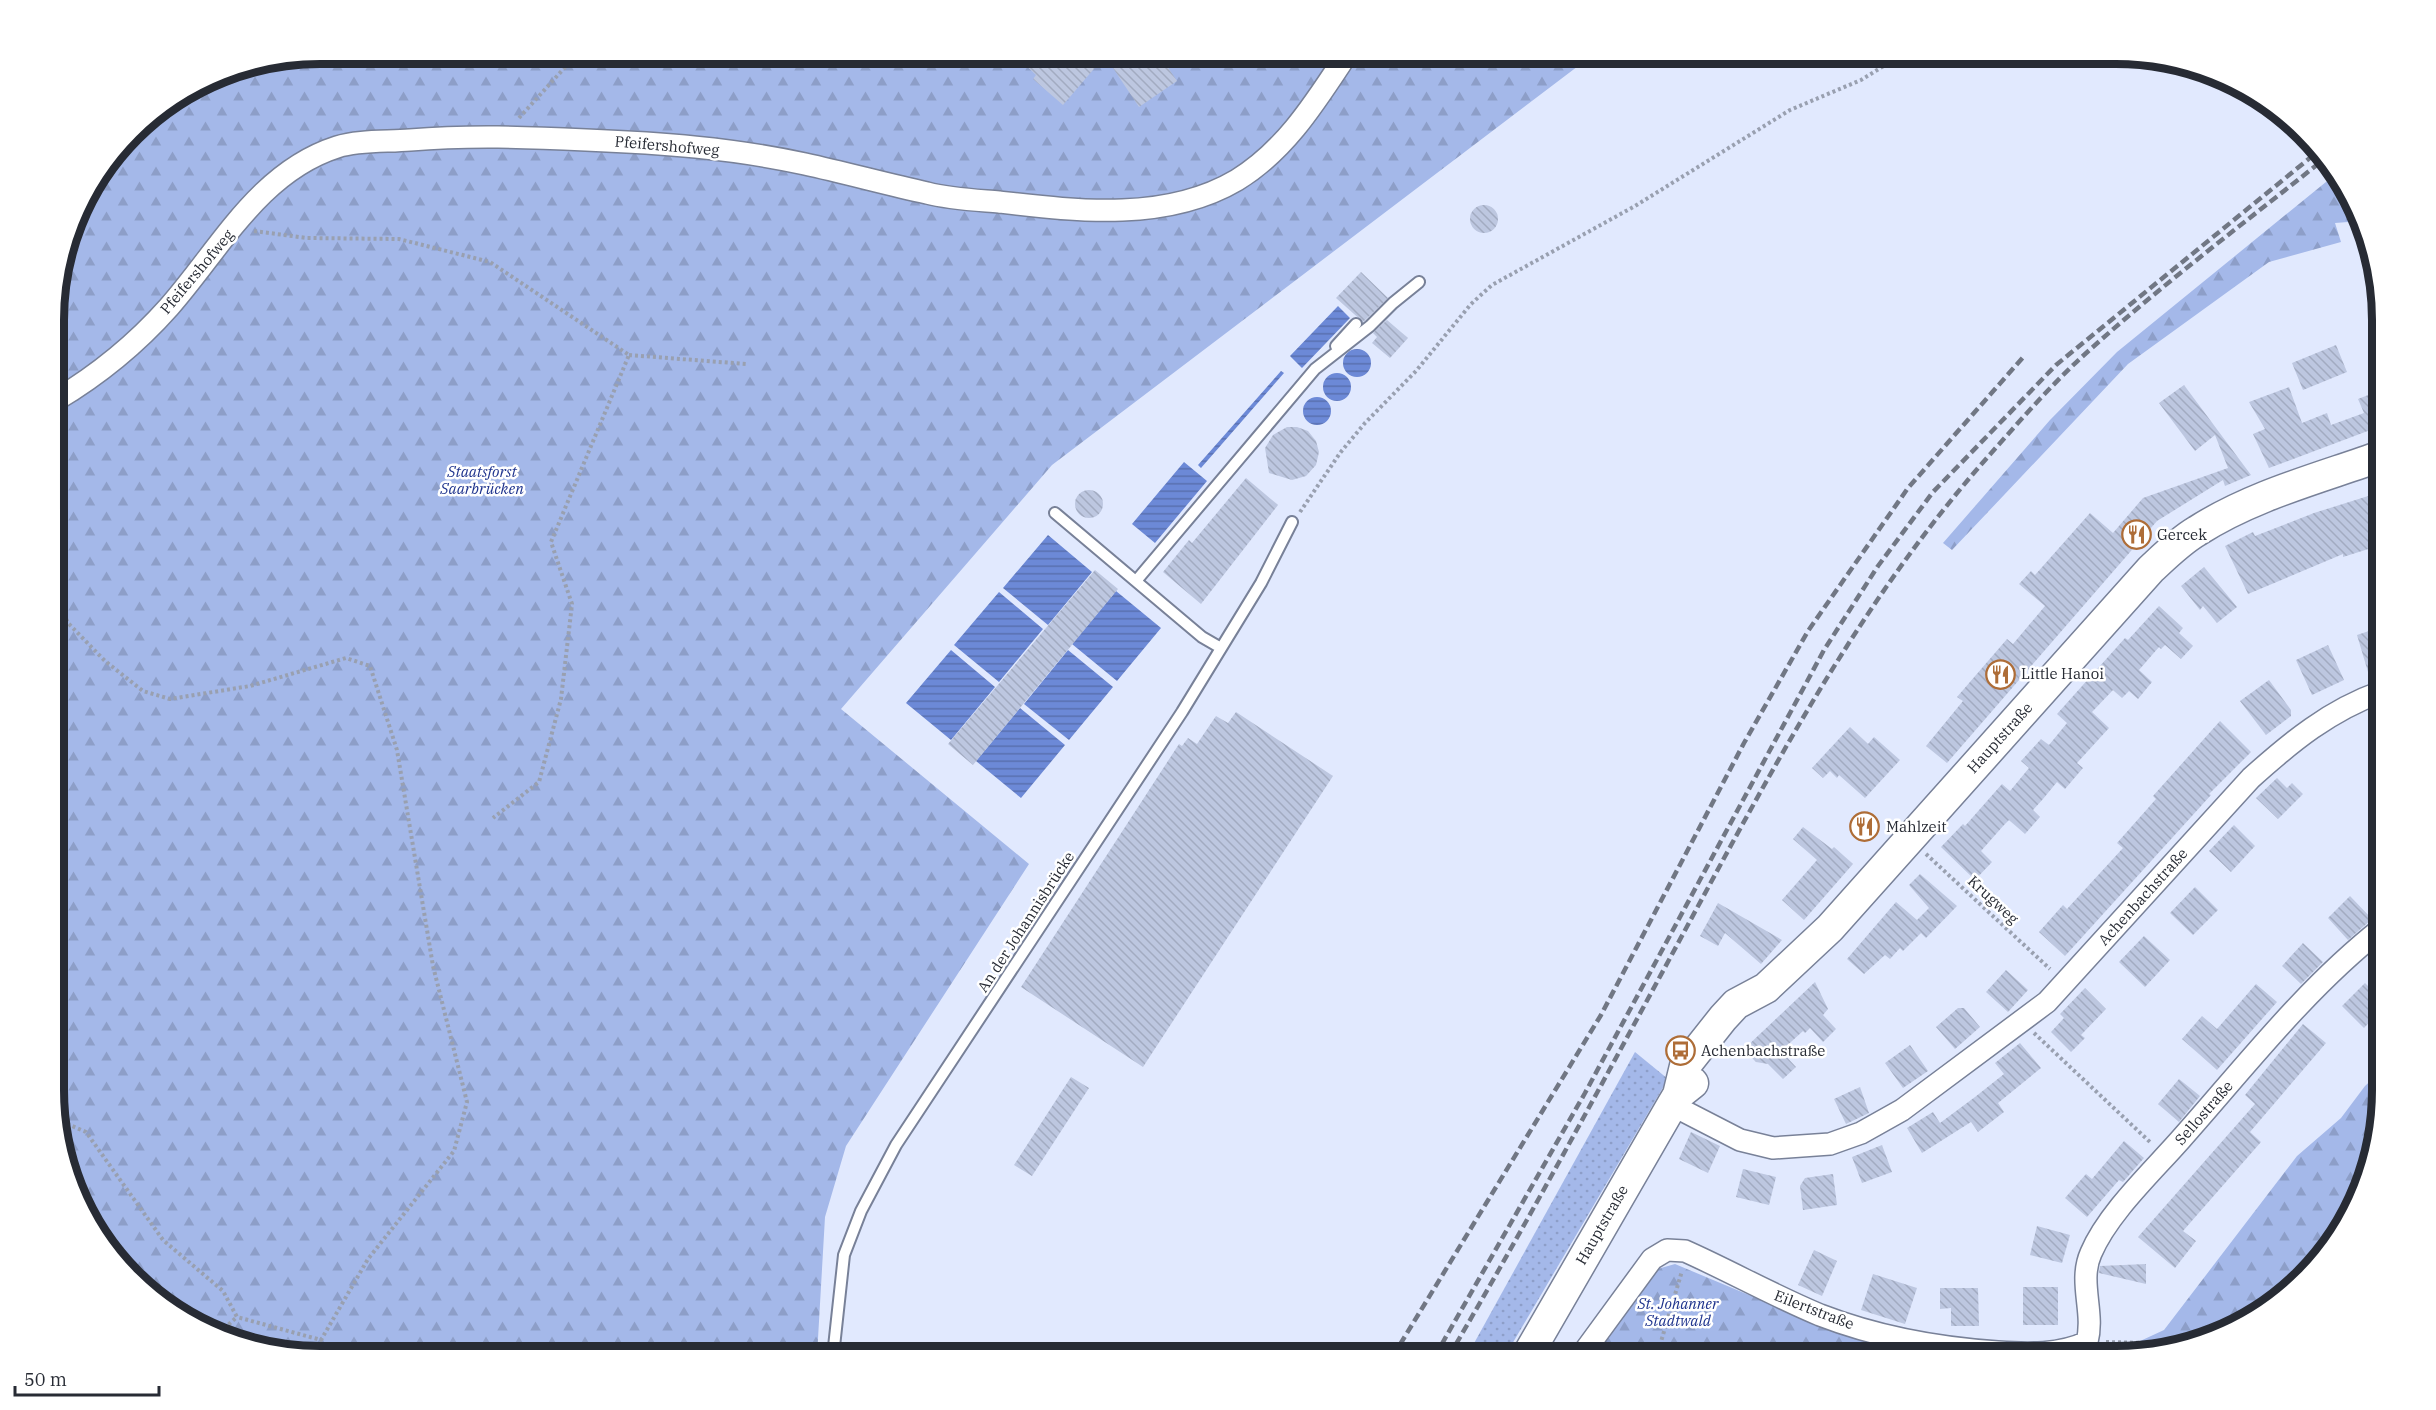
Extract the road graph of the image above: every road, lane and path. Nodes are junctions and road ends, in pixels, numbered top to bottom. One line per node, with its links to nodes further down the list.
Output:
1 (569, 64): 4 (path)
2 (1340, 64): 4 (street, Pfeifershofweg)
3 (1887, 64): 16 (path)
4 (503, 136): 5 (street, Pfeifershofweg)
5 (232, 230): 8 (path); 11 (street, Pfeifershofweg)
6 (1419, 282): 10 (lane)
7 (1356, 324): 10 (lane)
8 (629, 355): 9 (path); 21 (path)
9 (746, 364)
10 (1315, 369): 17 (lane)
11 (64, 395)
12 (2372, 459): 26 (main road, Hauptstraße)
13 (64, 460): 14 (path)
14 (64, 498)
15 (1055, 513): 17 (lane)
16 (1292, 522): 19 (lane, An der Johannisbrücke)
17 (1136, 581): 19 (lane)
18 (64, 614): 30 (path)
19 (1221, 648): 34 (lane, An der Johannisbrücke)
20 (2372, 696): 26 (street, Achenbachstraße)
21 (493, 818)
22 (1930, 858): 24 (path, Krugweg)
23 (2372, 936): 32 (street, Sellostraße)
24 (2040, 960)
25 (2050, 1049): 28 (path)
26 (1675, 1100): 35 (main road, Hauptstraße)
27 (67, 1124): 30 (path)
28 (2149, 1141)
29 (1666, 1250): 36 (street); 37 (path); 38 (street, Eilertstraße)
30 (237, 1317): 31 (path)
31 (226, 1327)
32 (2090, 1334): 33 (path); 39 (street, Eilertstraße)
33 (2163, 1341)
34 (834, 1346)
35 (1533, 1346)
36 (1588, 1346)
37 (1661, 1346)
38 (1935, 1346)
39 (2077, 1346)

